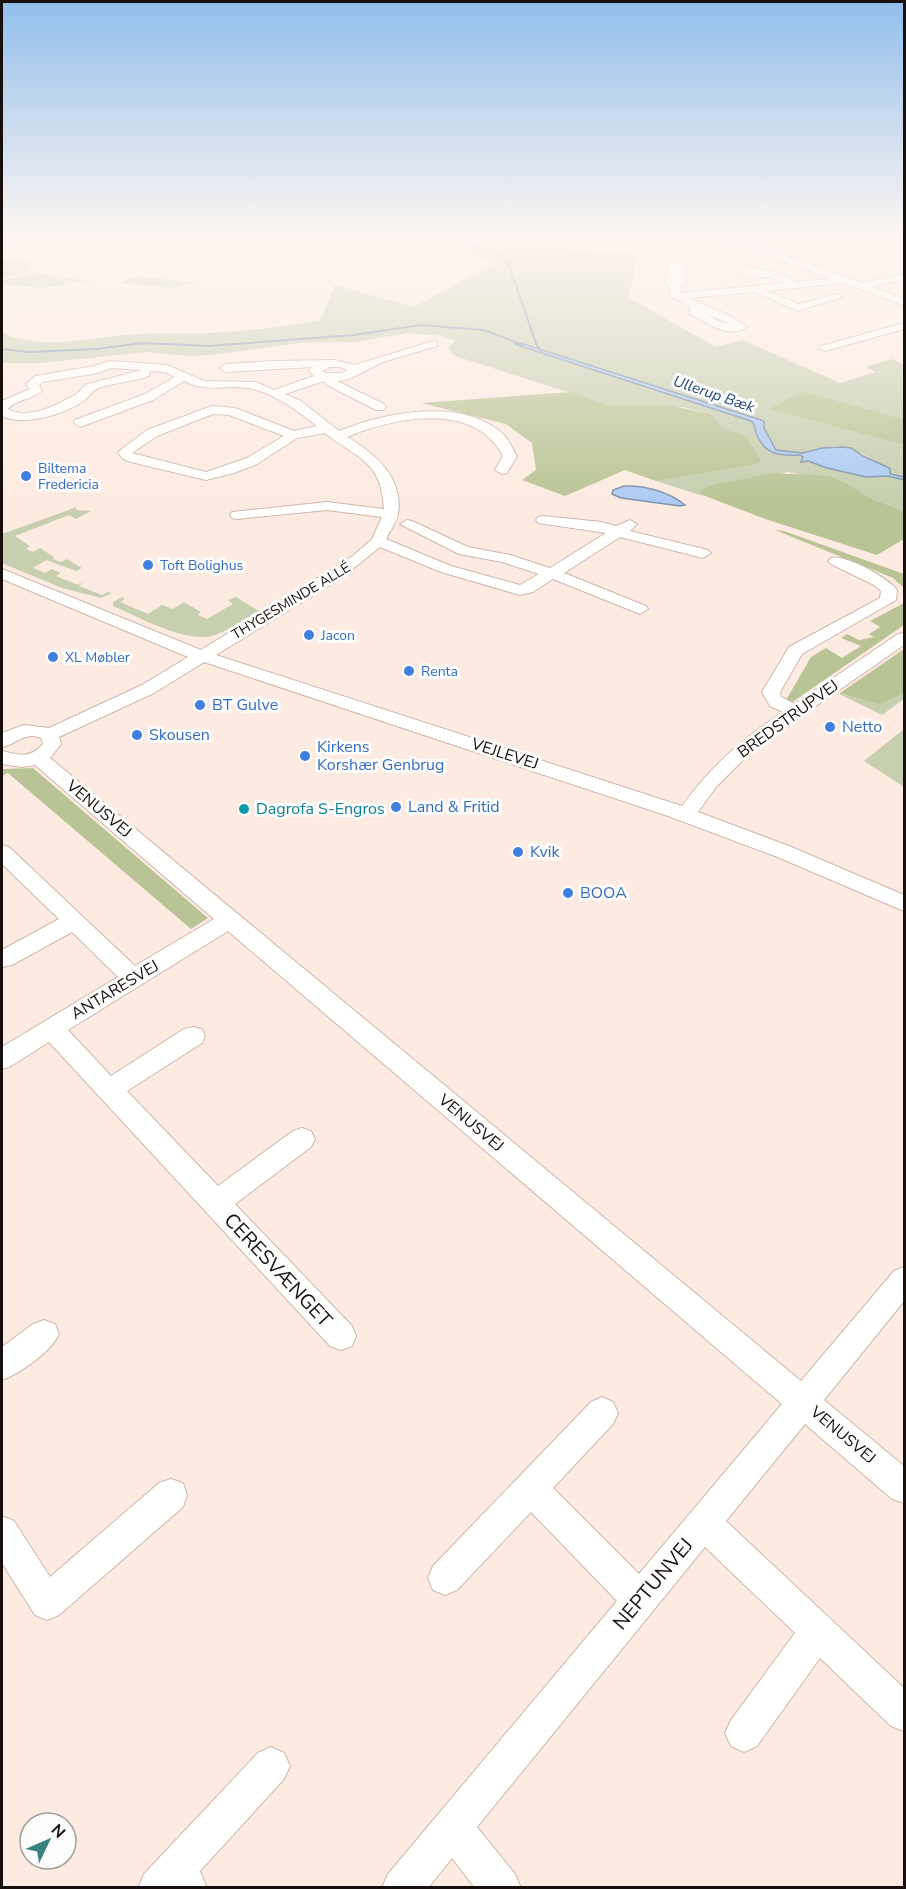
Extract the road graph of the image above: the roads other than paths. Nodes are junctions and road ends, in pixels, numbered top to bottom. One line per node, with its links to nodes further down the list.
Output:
1 (904, 326): 3 (street)
2 (433, 344): 4 (street)
3 (825, 348)
4 (381, 359): 7 (street); 10 (street)
5 (274, 364): 6 (street); 9 (street); 11 (street)
6 (328, 364): 7 (street); 11 (street)
7 (342, 364): 10 (street)
8 (150, 368): 12 (street); 16 (street); 16 (street)
9 (226, 368)
10 (353, 373): 11 (street); 13 (street)
11 (322, 376): 13 (street); 14 (street)
12 (183, 377): 14 (street); 17 (street)
13 (351, 390): 15 (street)
14 (276, 393): 18 (street)
15 (381, 407)
16 (2, 410)
17 (80, 423)
18 (332, 432): 19 (street); 20 (street); 21 (street)
19 (293, 435): 19 (street)
20 (502, 470)
21 (391, 514): 22 (street); 26 (street, THYGESMINDE ALLÉ)
22 (237, 515)
23 (543, 520): 25 (street)
24 (407, 524): 29 (street)
25 (624, 528): 27 (street); 29 (street)
26 (378, 541): 29 (street); 33 (street, THYGESMINDE ALLÉ)
27 (703, 553)
28 (836, 561): 34 (street)
29 (552, 573): 31 (street)
30 (2, 574): 33 (street, VEJLEVEJ)
31 (640, 609)
32 (904, 638): 34 (street, BREDSTRUPVEJ)
33 (200, 656): 36 (street, THYGESMINDE ALLÉ); 39 (street, VEJLEVEJ)
34 (795, 711): 39 (street, BREDSTRUPVEJ)
35 (5, 734): 36 (street)
36 (49, 735): 38 (street)
37 (2, 757): 38 (street)
38 (38, 758): 42 (street, VENUSVEJ)
39 (686, 815): 41 (street, VEJLEVEJ)
40 (2, 852): 43 (street)
41 (904, 903)
42 (229, 920): 45 (street, ANTARESVEJ); 56 (street, VENUSVEJ)
43 (74, 921): 44 (street); 45 (street)
44 (4, 959)
45 (134, 979): 46 (street, ANTARESVEJ)
46 (52, 1029): 48 (street, ANTARESVEJ); 49 (street, CERESVÆNGET)
47 (193, 1036): 49 (street)
48 (2, 1059)
49 (110, 1090): 51 (street, CERESVÆNGET)
50 (302, 1139): 51 (street, CERESVÆNGET)
51 (216, 1203): 54 (street, CERESVÆNGET)
52 (904, 1280): 56 (street, NEPTUNVEJ)
53 (44, 1334): 55 (street)
54 (341, 1336)
55 (2, 1365)
56 (804, 1402): 58 (street, VENUSVEJ); 61 (street, NEPTUNVEJ)
57 (602, 1413): 59 (street)
58 (904, 1487)
59 (531, 1488): 63 (street); 64 (street)
60 (171, 1496): 62 (street)
61 (704, 1523): 64 (street, NEPTUNVEJ); 65 (street)
62 (2, 1533)
63 (445, 1578)
64 (640, 1600): 69 (street, NEPTUNVEJ)
65 (818, 1631): 66 (street); 67 (street)
66 (904, 1713)
67 (744, 1733)
68 (271, 1766): 70 (street)
69 (452, 1827): 71 (street, NEPTUNVEJ); 72 (street)
70 (174, 1881)
71 (402, 1887)
72 (501, 1887)

